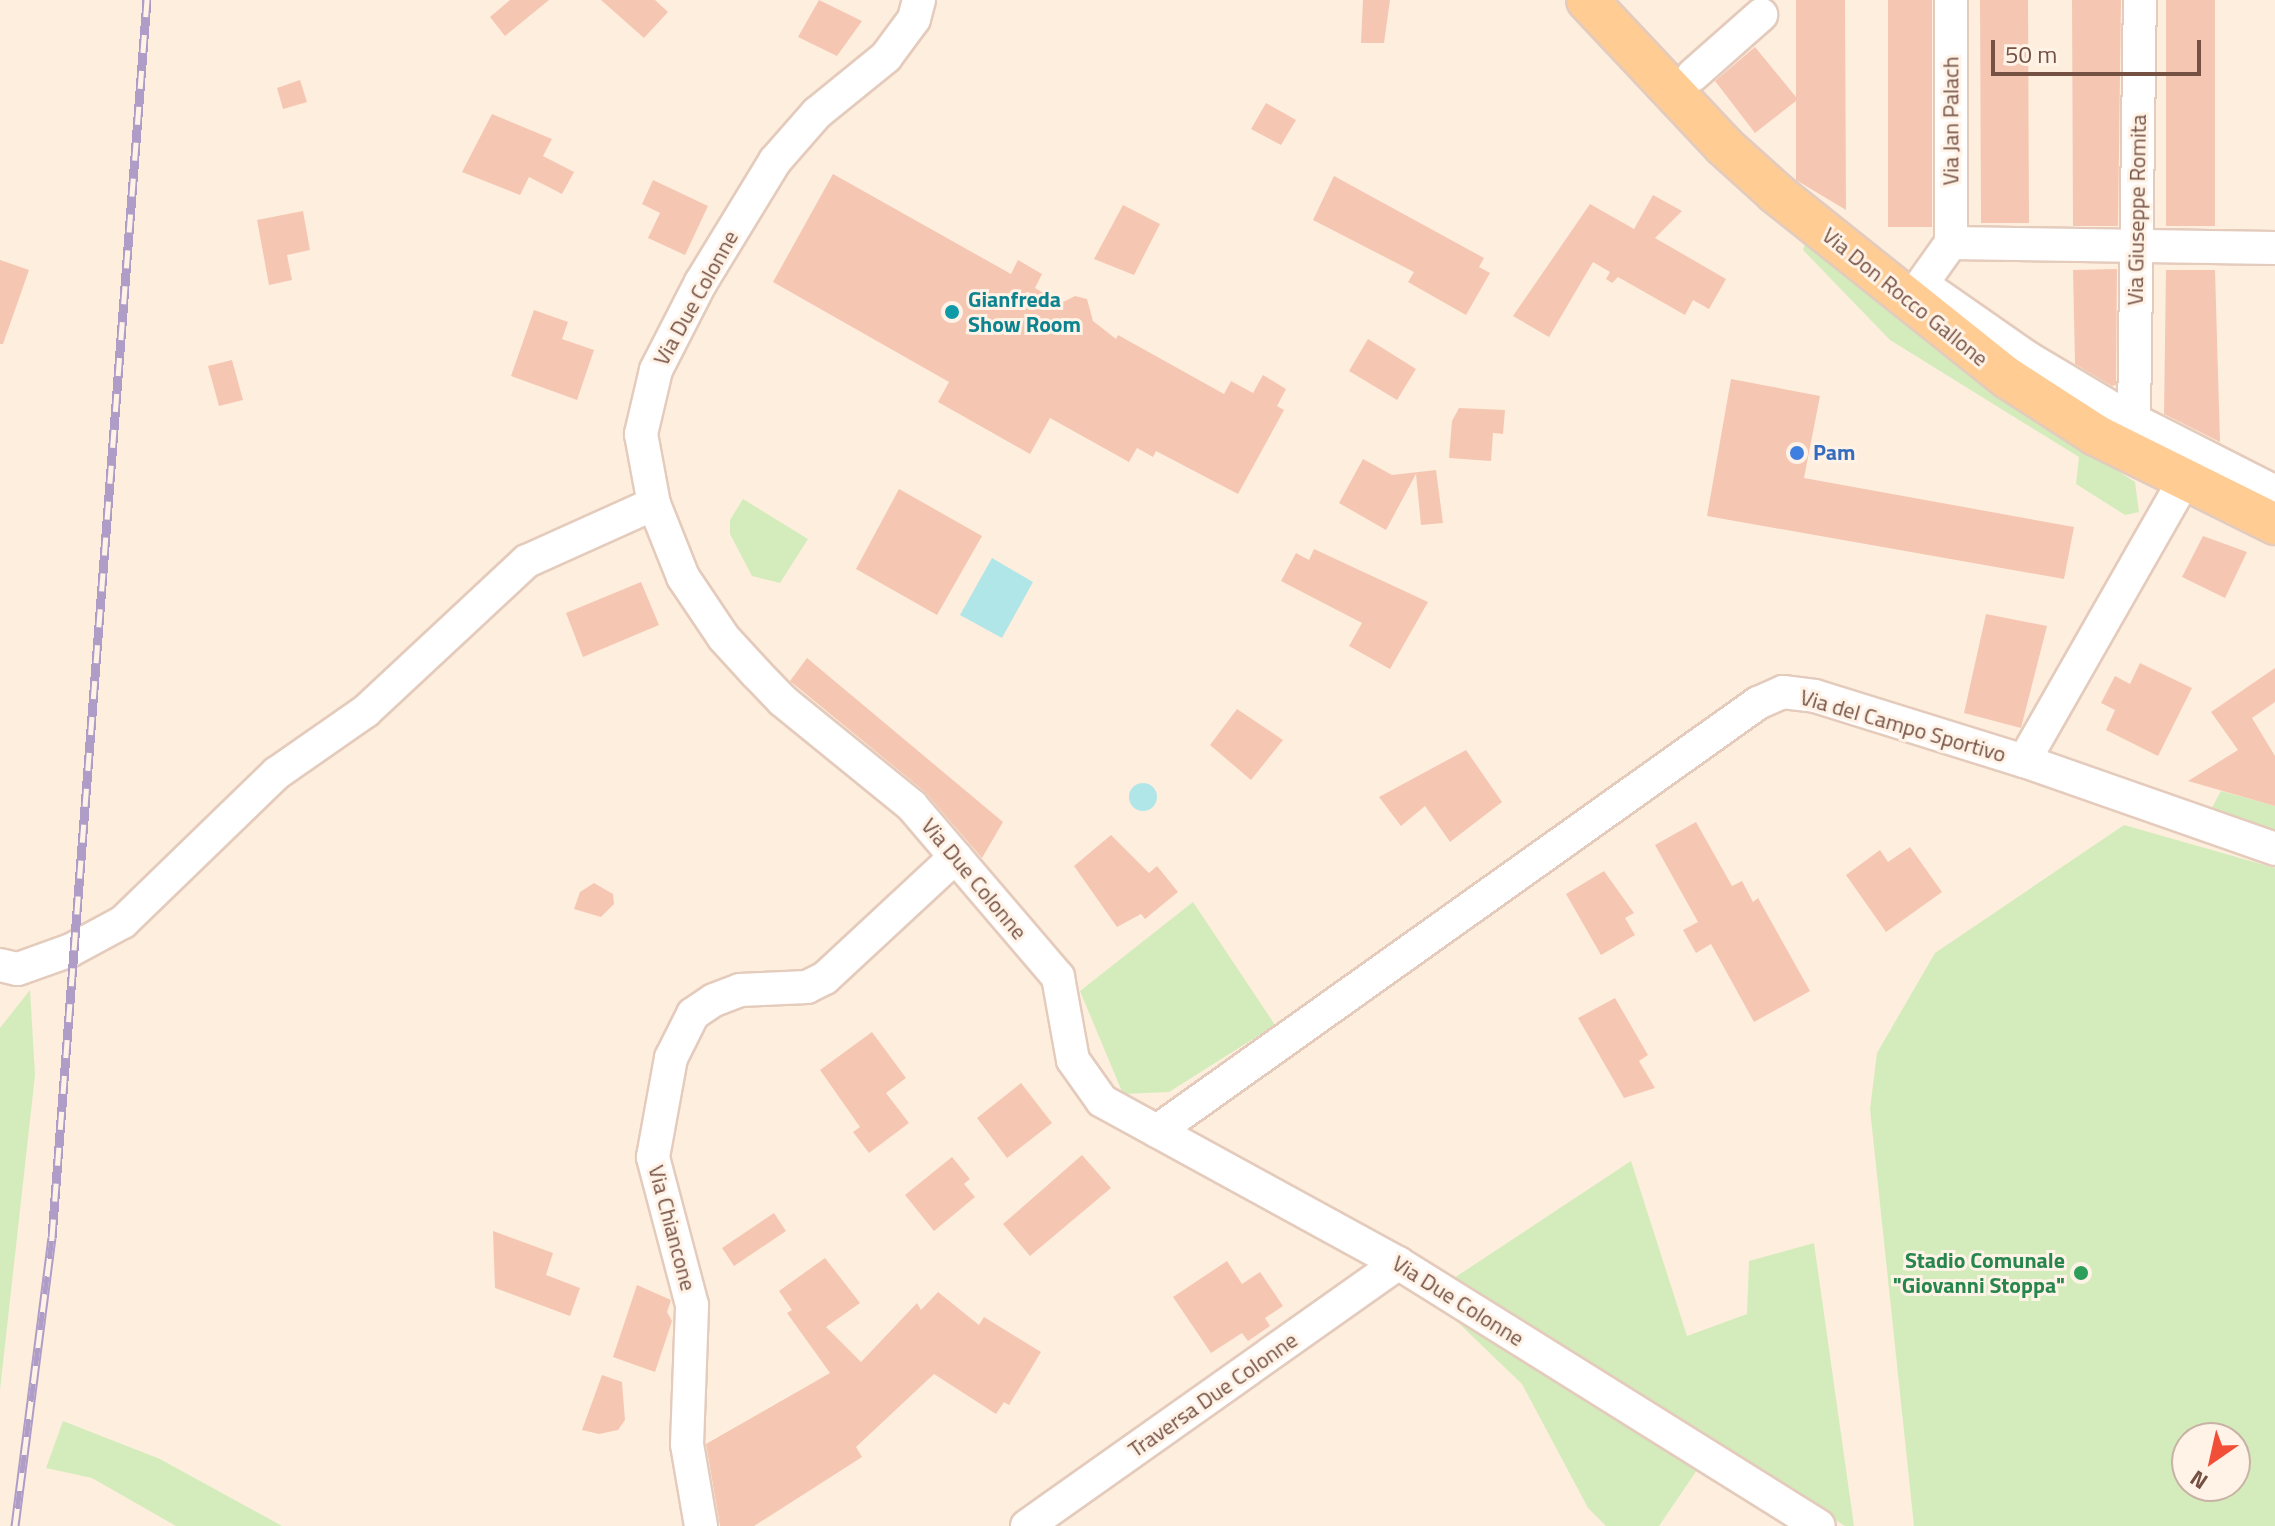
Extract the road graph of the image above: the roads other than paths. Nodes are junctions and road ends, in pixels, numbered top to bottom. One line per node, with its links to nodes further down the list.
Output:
1 (919, 0): 14 (street, Via Due Colonne)
2 (1587, 0): 10 (main road, Via Don Rocco Gallone)
3 (1951, 0): 7 (street, Via Jan Palach)
4 (2140, 0): 8 (street, Via Giuseppe Romita)
5 (1761, 15): 6 (street)
6 (1693, 75)
7 (1951, 243): 8 (street); 10 (street)
8 (2137, 245): 9 (street); 11 (street, Via Giuseppe Romita)
9 (2275, 248)
10 (1915, 293): 11 (street); 12 (main road, Via Don Rocco Gallone)
11 (2134, 420): 13 (street)
12 (2184, 481): 15 (main road, Via Don Rocco Gallone); 16 (street)
13 (2275, 492)
14 (654, 504): 18 (street, Via Due Colonne); 19 (street)
15 (2275, 524)
16 (2024, 761): 17 (street, Via del Campo Sportivo); 20 (street, Via del Campo Sportivo)
17 (2275, 849)
18 (955, 857): 20 (street, Via Due Colonne); 22 (street, Via Chiancone)
19 (0, 965)
20 (1157, 1131): 21 (street, Via Due Colonne)
21 (1398, 1263): 23 (street, Traversa Due Colonne); 24 (street, Via Due Colonne)
22 (701, 1526)
23 (1027, 1526)
24 (1819, 1526)

